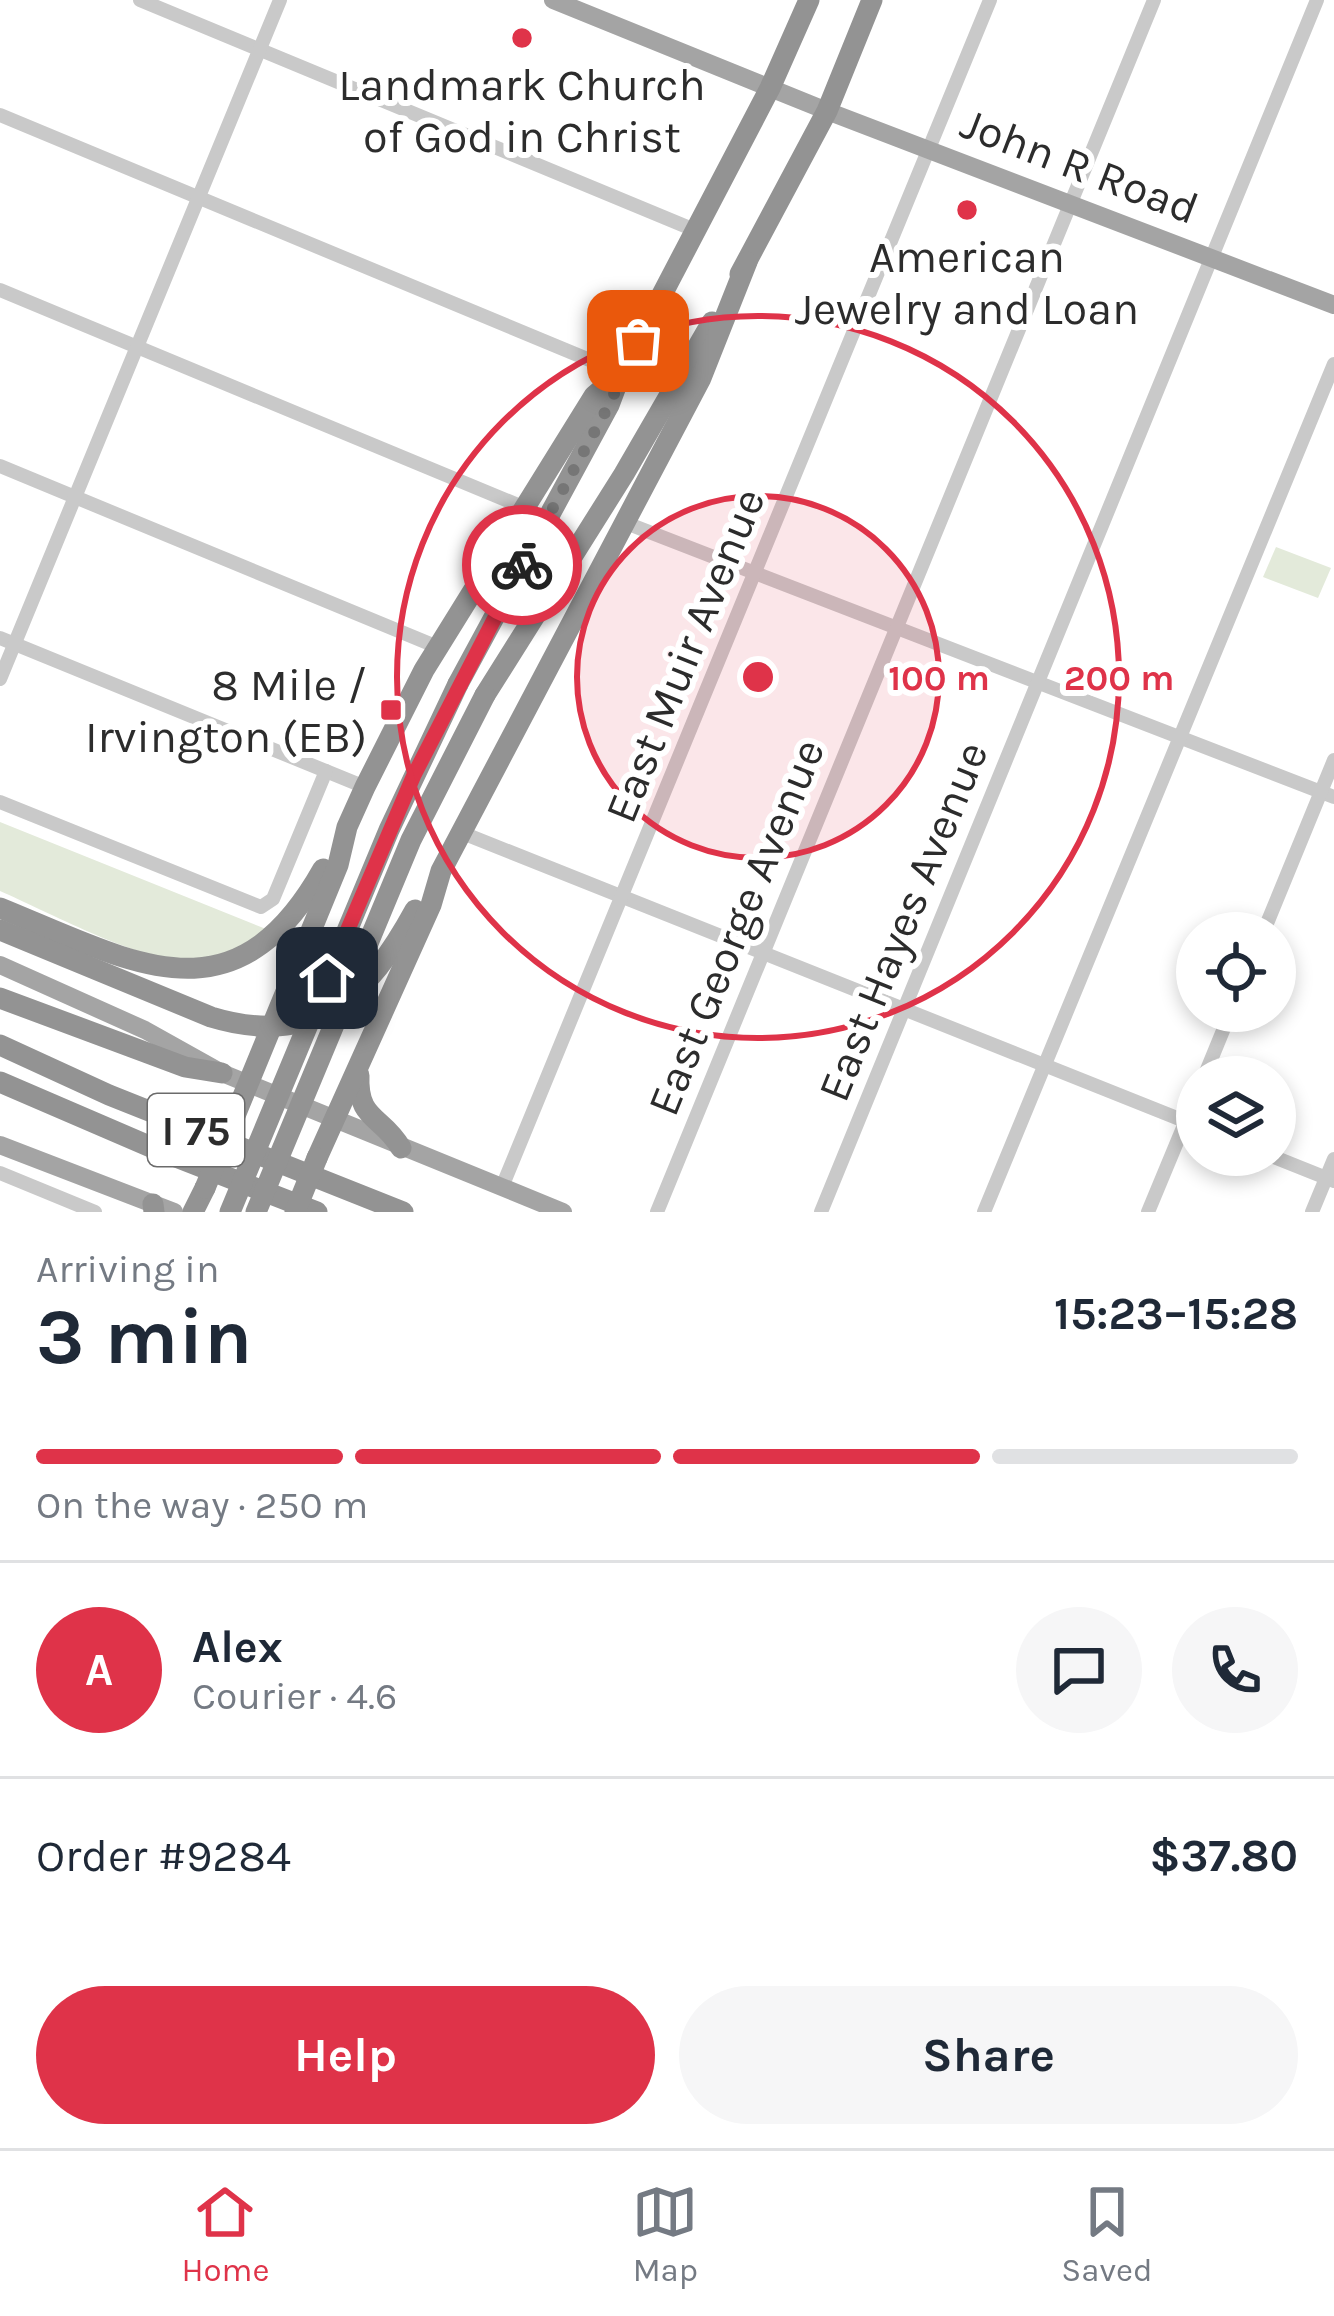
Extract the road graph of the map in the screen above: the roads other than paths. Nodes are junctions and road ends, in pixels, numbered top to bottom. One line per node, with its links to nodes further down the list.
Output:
1 (140, 0): 9 (street)
2 (280, 0): 9 (street)
3 (553, 0): 10 (main road, John R Road)
4 (809, 0): 10 (highway)
5 (990, 0): 13 (street, East Muir Avenue)
6 (1154, 0): 15 (street, East George Avenue)
7 (1317, 0): 17 (street, East Hayes Avenue)
8 (868, 6): 11 (highway)
9 (260, 49): 14 (street); 16 (street)
10 (770, 88): 11 (main road, John R Road); 16 (highway)
11 (827, 111): 13 (main road, John R Road); 18 (highway)
12 (0, 115): 14 (street)
13 (930, 150): 15 (main road, John R Road); 28 (street, East Muir Avenue)
14 (199, 197): 21 (street); 23 (street)
15 (1072, 204): 17 (main road, John R Road); 29 (street, East George Avenue)
16 (697, 231): 23 (highway)
17 (1213, 258): 20 (main road, John R Road); 33 (street, East Hayes Avenue)
18 (747, 262): 27 (highway); 72 (highway, bridge)
19 (0, 290): 21 (street)
20 (1334, 305)
21 (137, 347): 25 (street); 26 (street)
22 (1334, 364): 34 (street)
23 (621, 373): 26 (highway); 71 (highway, bridge)
24 (0, 466): 25 (street)
25 (75, 497): 30 (street); 31 (street)
26 (525, 508): 31 (highway)
27 (626, 523): 28 (street); 41 (highway)
28 (756, 574): 29 (street); 43 (street, East Muir Avenue)
29 (898, 628): 33 (street); 47 (street, East George Avenue)
30 (7, 641): 32 (street); 36 (street)
31 (440, 648): 37 (highway)
32 (0, 679)
33 (1039, 683): 34 (street); 50 (street, East Hayes Avenue)
34 (1180, 738): 38 (street); 53 (street)
35 (1334, 760): 38 (street)
36 (326, 771): 37 (street); 39 (street)
37 (365, 787): 40 (highway)
38 (1328, 794): 45 (street)
39 (0, 802)
40 (350, 821): 44 (highway); 51 (highway)
41 (460, 832): 42 (highway); 43 (street)
42 (441, 871): 51 (highway); 54 (highway)
43 (623, 898): 47 (street); 67 (street, East Muir Avenue)
44 (0, 908)
45 (1273, 912)
46 (0, 929): 51 (highway)
47 (763, 954): 50 (street); 77 (street, East George Avenue)
48 (0, 965): 55 (main road)
49 (0, 998): 55 (highway)
50 (904, 1010): 53 (street); 78 (street, East Hayes Avenue)
51 (272, 1024): 57 (highway)
52 (0, 1046): 75 (highway, I 75)
53 (1045, 1066): 58 (street); 79 (street)
54 (359, 1068): 59 (highway); 61 (highway)
55 (222, 1073): 57 (main road)
56 (0, 1082): 74 (highway, I 75)
57 (248, 1084): 59 (main road); 70 (highway, bridge)
58 (1176, 1118)
59 (335, 1122): 61 (main road); 73 (highway, bridge)
60 (0, 1145): 68 (main road)
61 (401, 1148): 67 (main road)
62 (1176, 1155): 80 (street)
63 (1334, 1159): 66 (street)
64 (1296, 1166): 66 (street)
65 (0, 1173): 69 (street)
66 (1330, 1179): 81 (street)
67 (502, 1187): 76 (main road)
68 (161, 1209)
69 (95, 1212)
70 (193, 1212)
71 (230, 1212)
72 (256, 1212)
73 (295, 1212)
74 (317, 1212)
75 (403, 1212)
76 (563, 1212)
77 (657, 1212)
78 (820, 1212)
79 (984, 1212)
80 (1148, 1212)
81 (1312, 1212)

